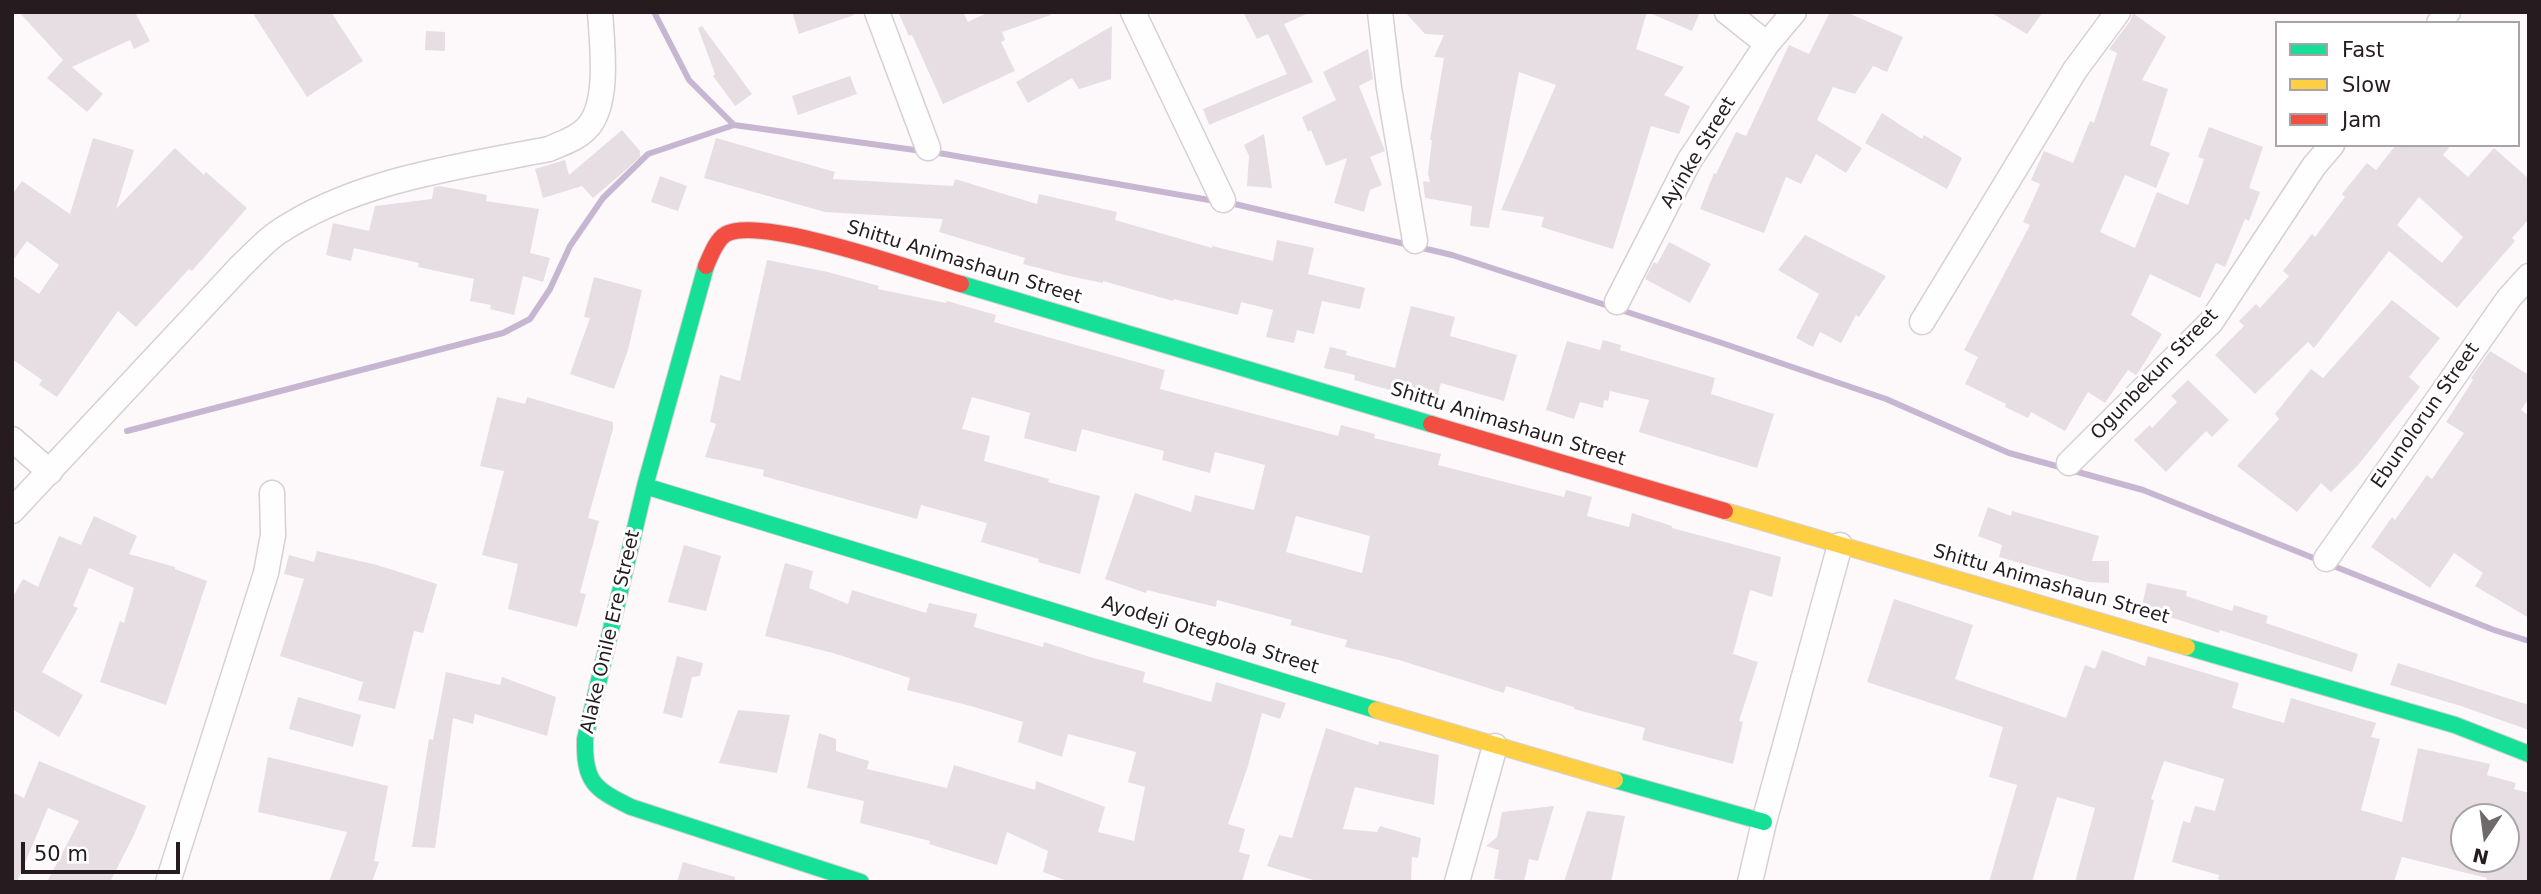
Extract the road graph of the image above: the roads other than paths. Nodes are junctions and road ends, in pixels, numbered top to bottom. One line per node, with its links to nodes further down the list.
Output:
1 (600, 12): 18 (street)
2 (877, 12): 10 (street)
3 (1133, 12): 11 (street)
4 (1380, 12): 12 (street)
5 (1727, 12): 8 (street)
6 (1794, 12): 8 (street, Ayinke Street)
7 (2118, 12): 15 (street)
8 (1767, 44): 14 (street, Ayinke Street)
9 (2330, 147): 17 (street, Ogunbekun Street)
10 (928, 148)
11 (1223, 200)
12 (1415, 241)
13 (2529, 276): 23 (street, Ebunolorun Street)
14 (1617, 302)
15 (1922, 322)
16 (12, 439): 18 (street)
17 (2069, 463)
18 (50, 471): 21 (street)
19 (645, 486): 22 (street, Shittu Animashaun Street); 24 (street, Ayodeji Otegbola Street); 28 (street, Alake Onile Ere Street)
20 (272, 493): 27 (street)
21 (12, 511)
22 (1840, 545): 25 (street, Shittu Animashaun Street); 26 (street)
23 (2326, 559)
24 (1495, 746): 26 (street, Ayodeji Otegbola Street); 29 (street)
25 (2529, 754)
26 (1764, 822): 30 (street)
27 (167, 882)
28 (861, 882)
29 (1457, 882)
30 (1750, 882)

